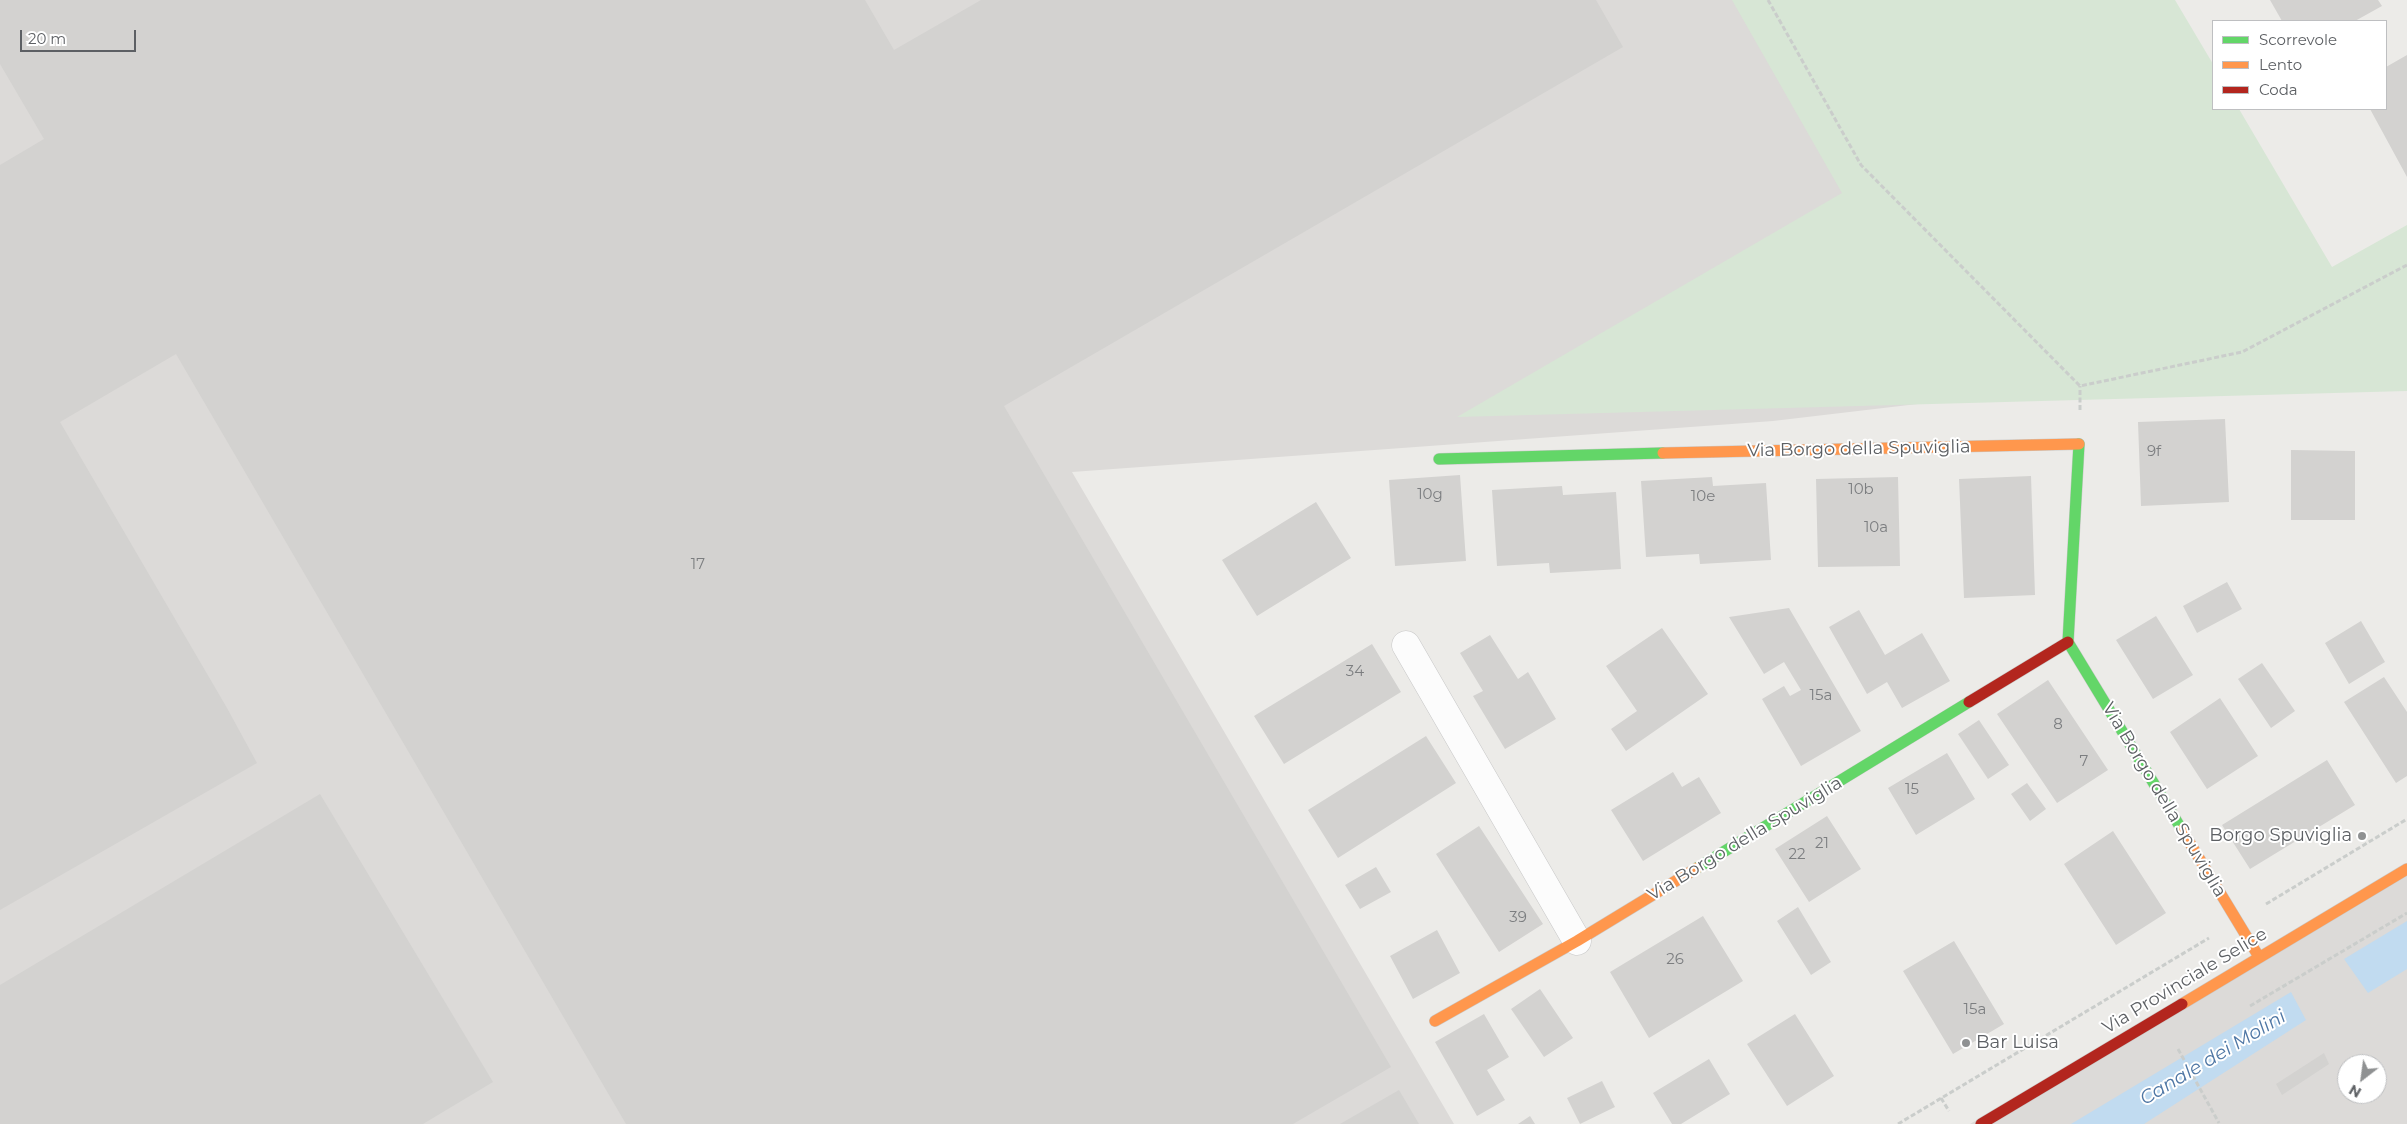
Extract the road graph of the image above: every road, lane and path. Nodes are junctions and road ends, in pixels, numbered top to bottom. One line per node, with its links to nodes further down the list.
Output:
1 (1768, 0): 2 (path)
2 (2407, 265)
3 (1439, 459): 4 (street, Via Borgo della Spuviglia)
4 (2068, 642): 8 (street, Via Borgo della Spuviglia); 9 (street, Via Borgo della Spuviglia)
5 (1406, 645): 9 (street)
6 (2407, 820): 8 (path)
7 (2407, 869): 10 (street, Via Provinciale Selice)
8 (2238, 920): 10 (street, Via Borgo della Spuviglia); 14 (path)
9 (1577, 941): 11 (street, Via Borgo della Spuviglia)
10 (2259, 958): 15 (street, Via Provinciale Selice)
11 (1435, 1021)
12 (2178, 1049): 13 (path)
13 (2219, 1123)
14 (1898, 1124)
15 (1981, 1124)

